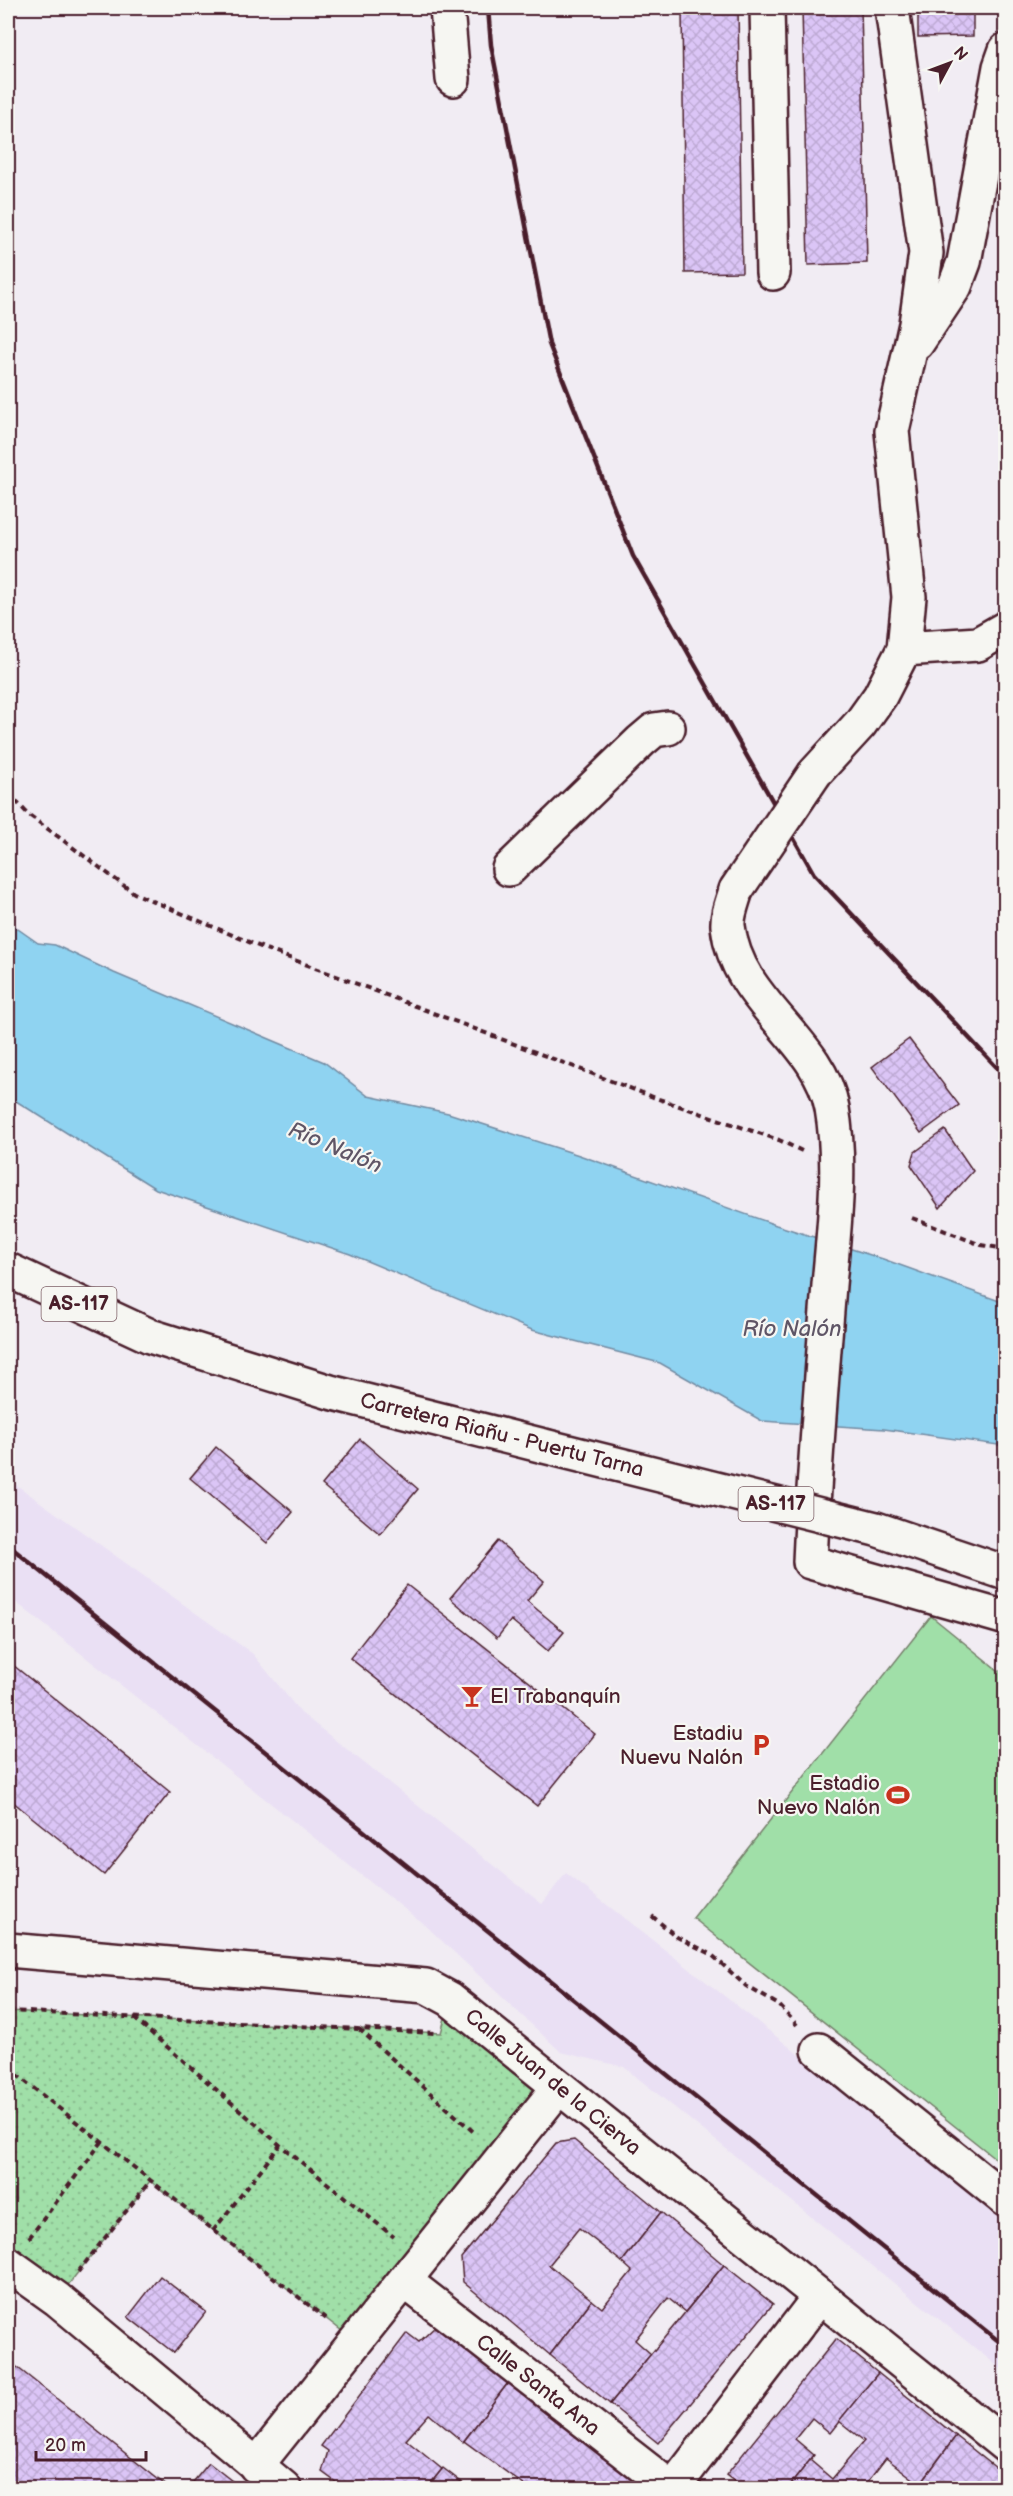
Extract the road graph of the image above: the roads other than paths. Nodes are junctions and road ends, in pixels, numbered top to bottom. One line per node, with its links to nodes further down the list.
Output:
1 (447, 8): 5 (street)
2 (767, 8): 6 (street)
3 (892, 8): 7 (street)
4 (1005, 50): 7 (street)
5 (453, 79)
6 (772, 273)
7 (910, 355): 9 (street)
8 (1005, 628): 9 (street)
9 (904, 649): 14 (street, bridge)
10 (668, 728): 11 (street)
11 (509, 869)
12 (8, 1270): 13 (street, Carretera Riañu - Puertu Tarna / AS-117, bridge)
13 (1005, 1573)
14 (1005, 1618)
15 (8, 1950): 17 (street, Calle Juan de la Cierva)
16 (819, 2050): 18 (street)
17 (559, 2087): 20 (street); 21 (street, Calle Juan de la Cierva)
18 (1005, 2200)
19 (8, 2264): 23 (street)
20 (413, 2270): 23 (street); 25 (street, Calle Santa Ana)
21 (820, 2296): 22 (street, Calle Juan de la Cierva); 25 (street)
22 (1005, 2446)
23 (256, 2466): 24 (street)
24 (284, 2488)
25 (672, 2488)

